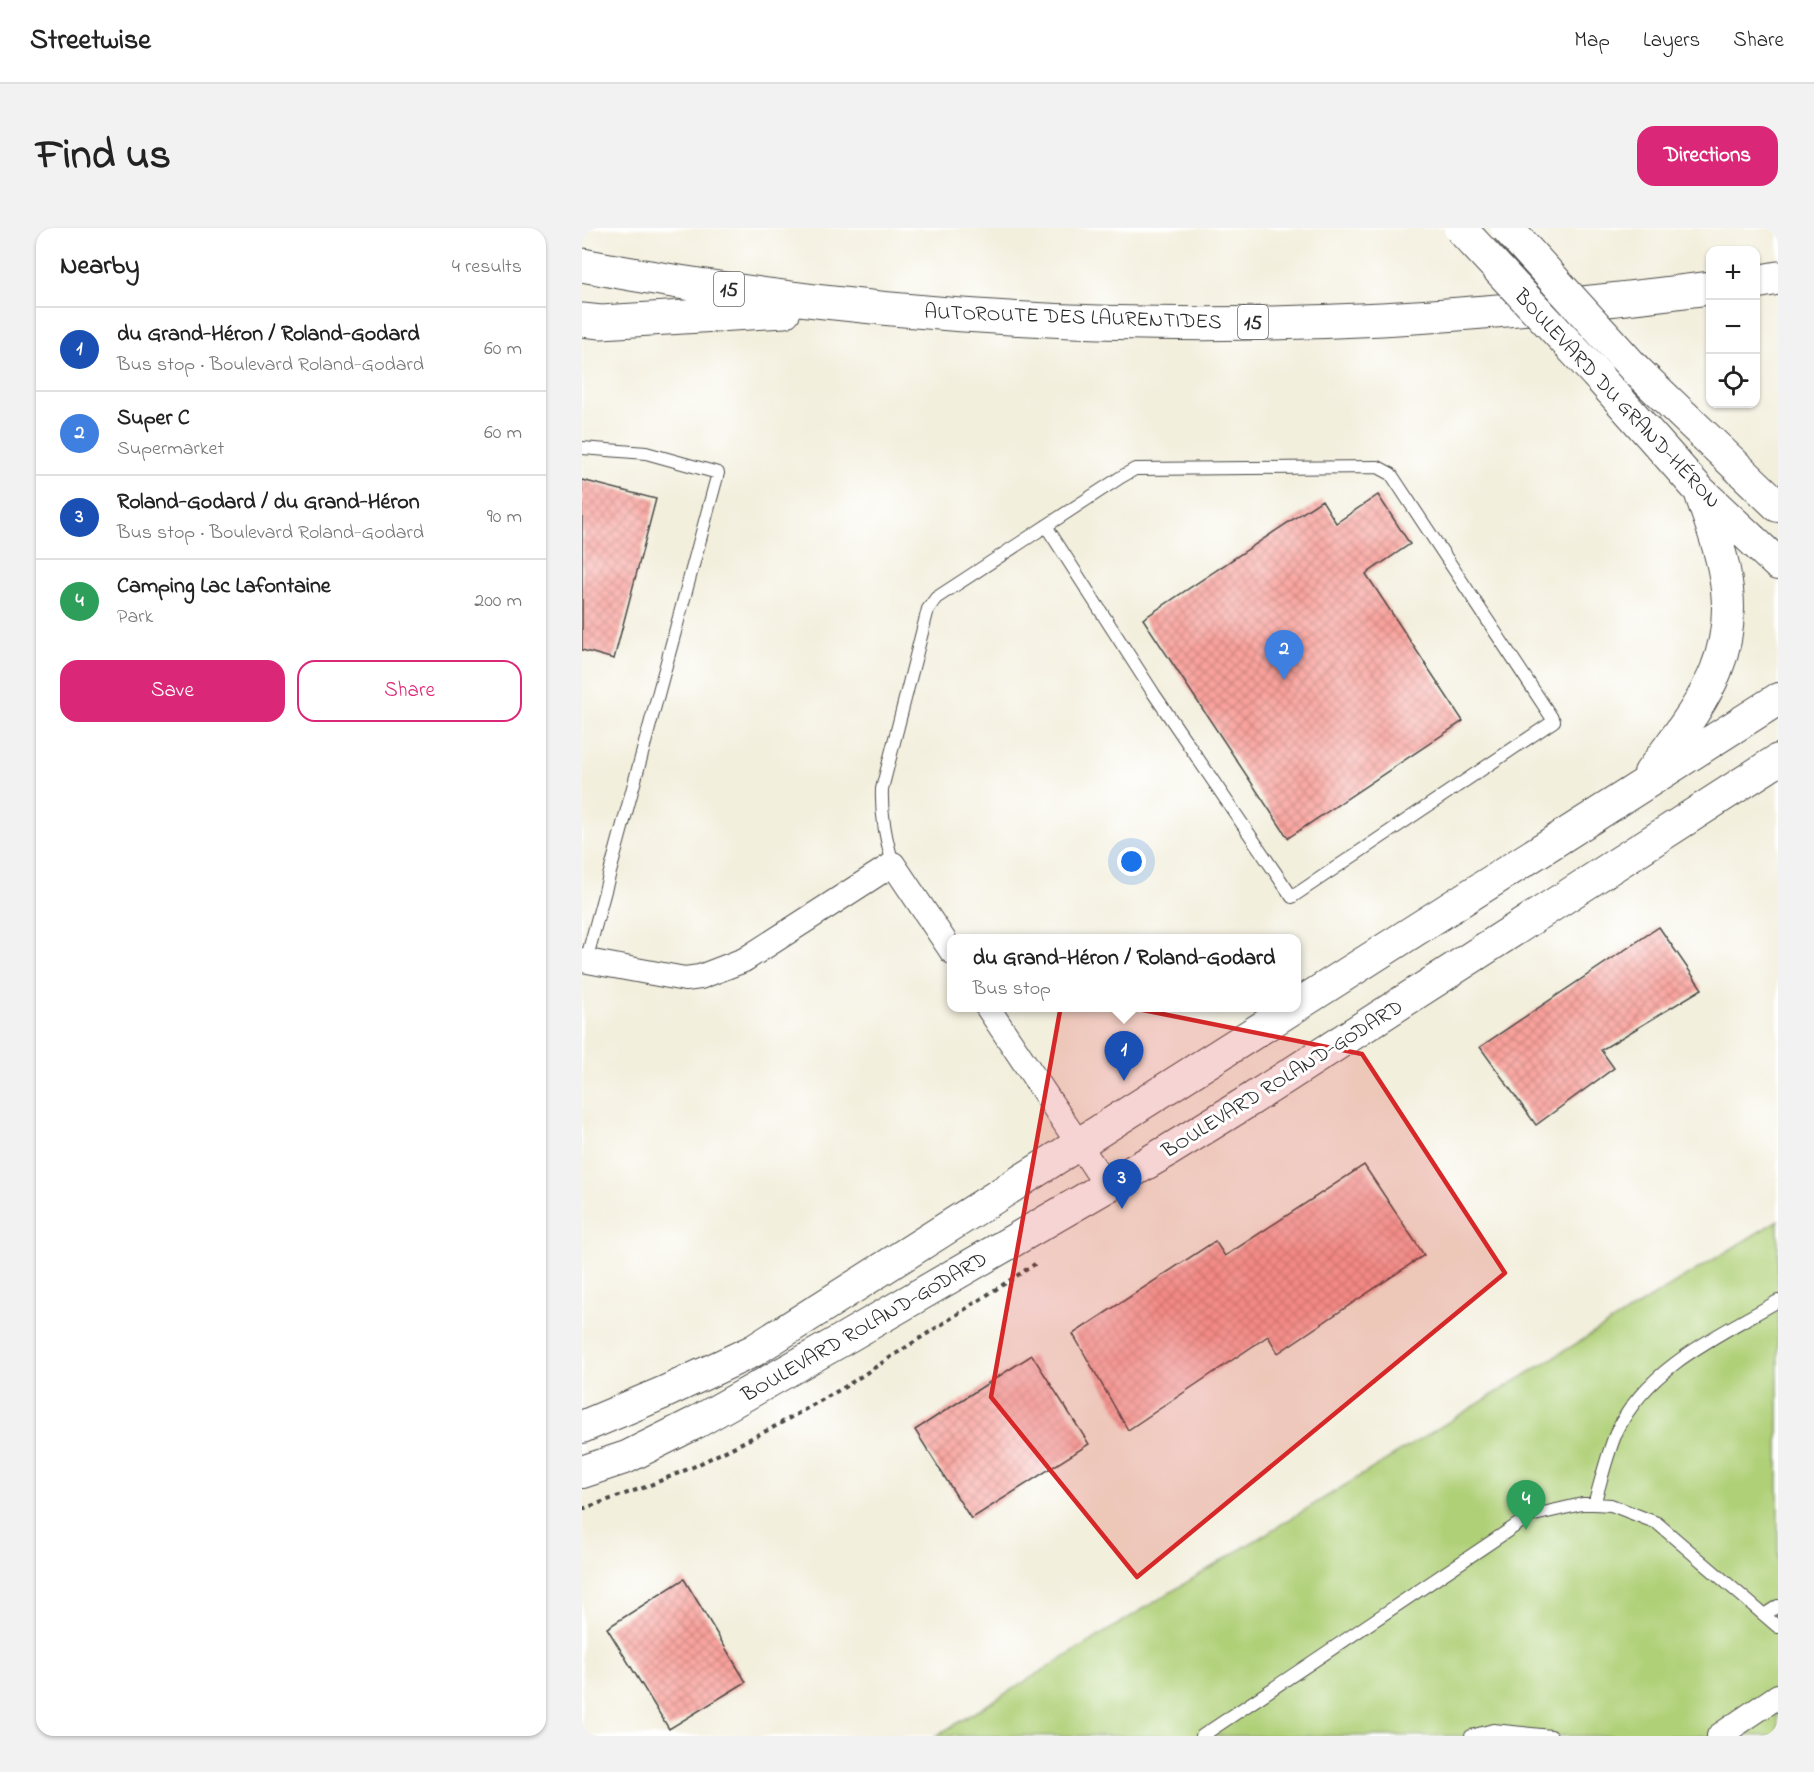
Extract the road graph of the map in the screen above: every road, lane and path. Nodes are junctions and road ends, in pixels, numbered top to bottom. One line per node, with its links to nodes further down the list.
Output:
1 (1460, 228): 10 (street, BOULEVARD DU GRAND-HÉRON, bridge)
2 (1507, 228): 11 (street, BOULEVARD DU GRAND-HÉRON, bridge)
3 (582, 266): 7 (highway, AUTOROUTE DES LAURENTIDES / 15)
4 (1778, 278): 5 (highway)
5 (1760, 281)
6 (1706, 288): 7 (highway, AUTOROUTE DES LAURENTIDES / 15)
7 (877, 306): 8 (highway)
8 (582, 320)
9 (582, 448): 19 (lane)
10 (1700, 491): 13 (street, BOULEVARD DU GRAND-HÉRON); 16 (street)
11 (1778, 506)
12 (1046, 526): 12 (lane); 17 (lane)
13 (1778, 564)
14 (1778, 699): 16 (street, BOULEVARD ROLAND-GODARD)
15 (1778, 760): 24 (street, BOULEVARD ROLAND-GODARD)
16 (1641, 787): 20 (street, BOULEVARD ROLAND-GODARD)
17 (893, 864): 18 (street); 19 (street)
18 (947, 946)
19 (584, 960)
20 (1301, 1002)
21 (991, 1012): 23 (street)
22 (1286, 1012): 23 (street, BOULEVARD ROLAND-GODARD)
23 (1079, 1144): 24 (street); 27 (street, BOULEVARD ROLAND-GODARD)
24 (1106, 1185): 28 (street, BOULEVARD ROLAND-GODARD)
25 (1038, 1262): 30 (path, BOULEVARD ROLAND-GODARD)
26 (1778, 1301): 29 (lane)
27 (582, 1426)
28 (582, 1472)
29 (1594, 1504): 32 (lane); 35 (lane)
30 (582, 1509)
31 (1778, 1606): 32 (lane)
32 (1764, 1615): 33 (lane)
33 (1778, 1628)
34 (1778, 1696): 38 (street)
35 (1202, 1736)
36 (1471, 1736): 37 (lane)
37 (1551, 1736)
38 (1719, 1736)

